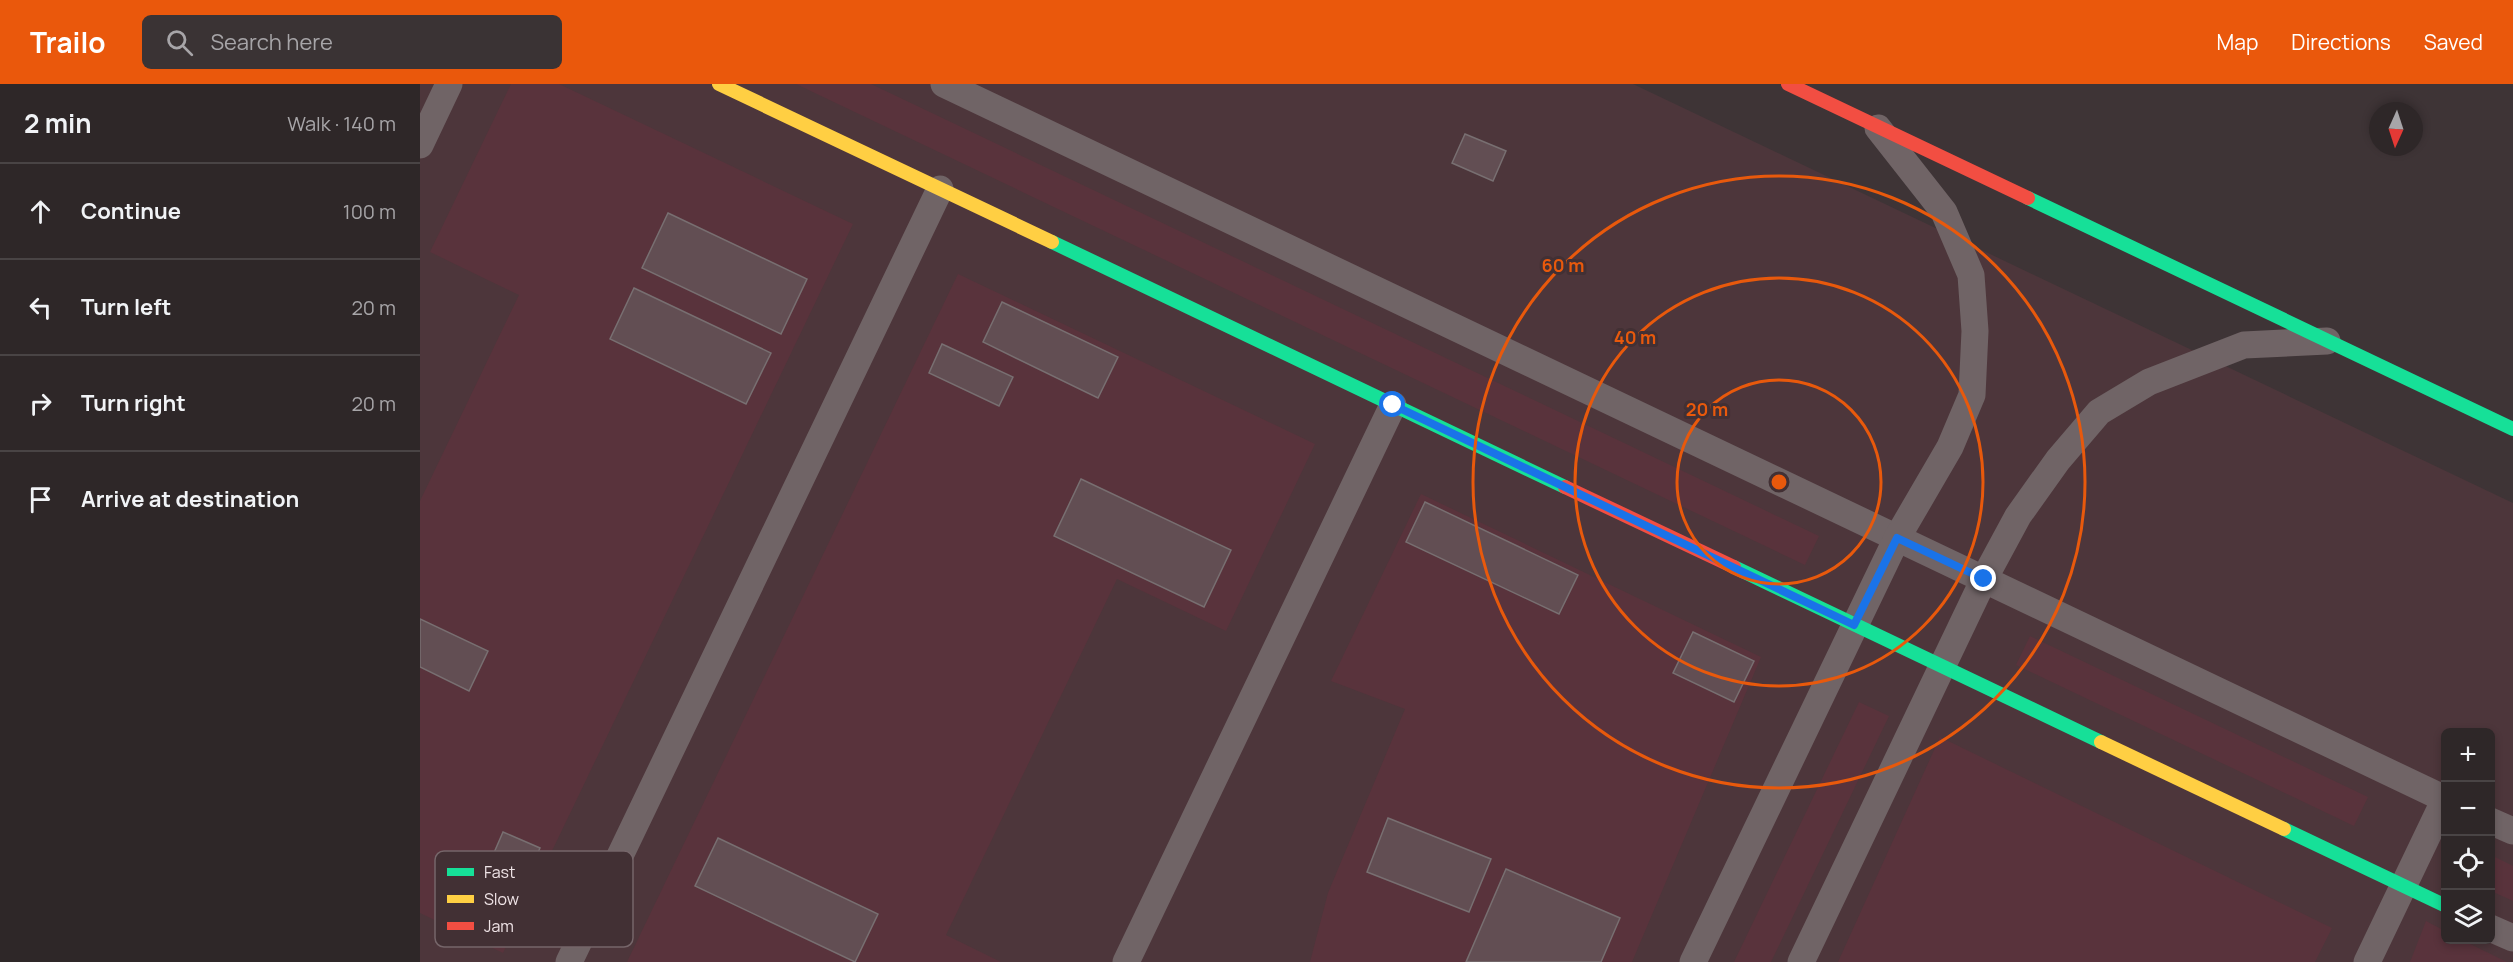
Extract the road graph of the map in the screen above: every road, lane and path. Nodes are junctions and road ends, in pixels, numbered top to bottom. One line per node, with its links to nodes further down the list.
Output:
1 (449, 84): 6 (street)
2 (719, 84): 7 (street)
3 (944, 84): 11 (street)
4 (1788, 84): 5 (street)
5 (1877, 127): 8 (street); 11 (street)
6 (420, 145)
7 (940, 189): 9 (street); 19 (street)
8 (2327, 341): 10 (street); 12 (street)
9 (1393, 405): 13 (street); 26 (street)
10 (2513, 429)
11 (1897, 538): 12 (street); 13 (street)
12 (1984, 579): 14 (street); 15 (street)
13 (1854, 625): 14 (street); 27 (street)
14 (1942, 667): 20 (street); 28 (street)
15 (2441, 797)
16 (2441, 807): 20 (street)
17 (2495, 823): 18 (street)
18 (2513, 831)
19 (622, 851)
20 (2404, 886): 21 (street); 29 (street)
21 (2441, 904)
22 (2495, 930): 23 (street)
23 (2513, 938)
24 (576, 947): 25 (street)
25 (569, 962)
26 (1125, 962)
27 (1693, 962)
28 (1801, 962)
29 (2367, 962)

